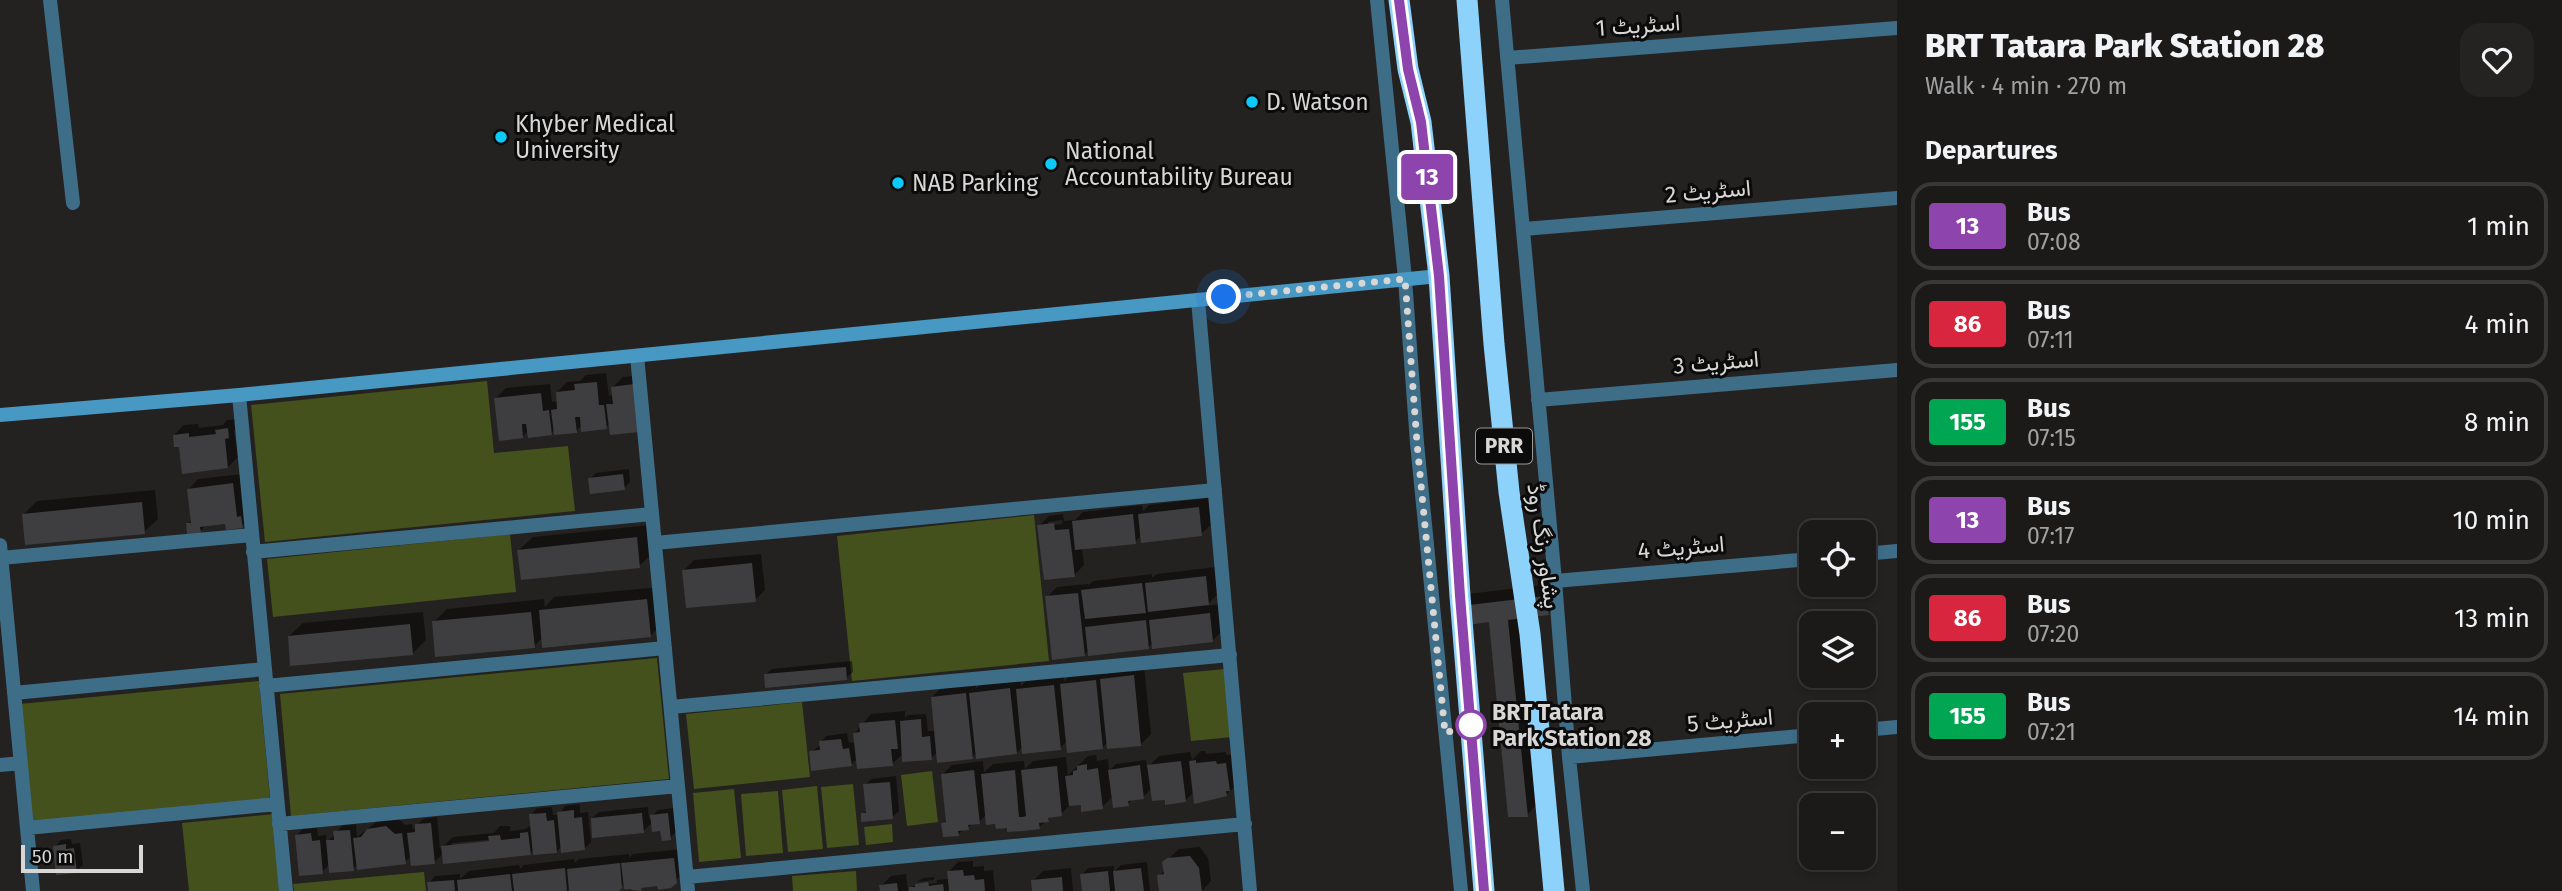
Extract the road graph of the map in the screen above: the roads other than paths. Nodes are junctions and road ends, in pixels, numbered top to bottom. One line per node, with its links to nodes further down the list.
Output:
1 (50, 0): 9 (street)
2 (1377, 0): 12 (street)
3 (1399, 0): 11 (highway, PRR)
4 (1466, 0): 53 (highway, پشاور رنگ روڈ / PRR)
5 (1502, 0): 7 (street)
6 (1897, 28): 7 (street, اسٹریٹ 1)
7 (1507, 58): 10 (street)
8 (1897, 198): 10 (street, اسٹریٹ 2)
9 (73, 204)
10 (1523, 229): 17 (street)
11 (1439, 276): 12 (street); 52 (highway, PRR)
12 (1405, 279): 13 (street); 51 (street)
13 (1198, 300): 14 (street); 19 (street)
14 (637, 356): 16 (street); 20 (street)
15 (1897, 370): 17 (street, اسٹریٹ 3)
16 (239, 395): 18 (street); 21 (street)
17 (1538, 400): 28 (street)
18 (0, 415)
19 (1215, 490): 22 (street); 31 (street)
20 (652, 514): 22 (street); 25 (street)
21 (252, 535): 24 (street); 25 (street)
22 (655, 543): 30 (street)
23 (1897, 551): 26 (street)
24 (1, 552): 29 (street)
25 (253, 552): 32 (street)
26 (1876, 553)
27 (1799, 560): 28 (street, اسٹریٹ 4)
28 (1555, 581): 39 (street)
29 (3, 617): 34 (street)
30 (665, 648): 33 (street); 35 (street)
31 (1230, 655): 35 (street); 45 (street)
32 (265, 669): 33 (street); 34 (street)
33 (266, 686): 43 (street)
34 (14, 693): 40 (street)
35 (671, 707): 42 (street)
36 (1897, 727): 37 (street)
37 (1876, 729)
38 (1799, 736): 39 (street, اسٹریٹ 5)
39 (1569, 757): 54 (street)
40 (21, 763): 41 (street); 46 (street)
41 (0, 765)
42 (678, 786): 44 (street); 47 (street)
43 (277, 804): 44 (street); 46 (street)
44 (279, 824): 49 (street)
45 (1245, 824): 47 (street); 50 (street)
46 (27, 828): 48 (street)
47 (687, 884)
48 (33, 891)
49 (286, 891)
50 (1250, 891)
51 (1461, 891)
52 (1484, 891)
53 (1554, 891)
54 (1583, 891)

